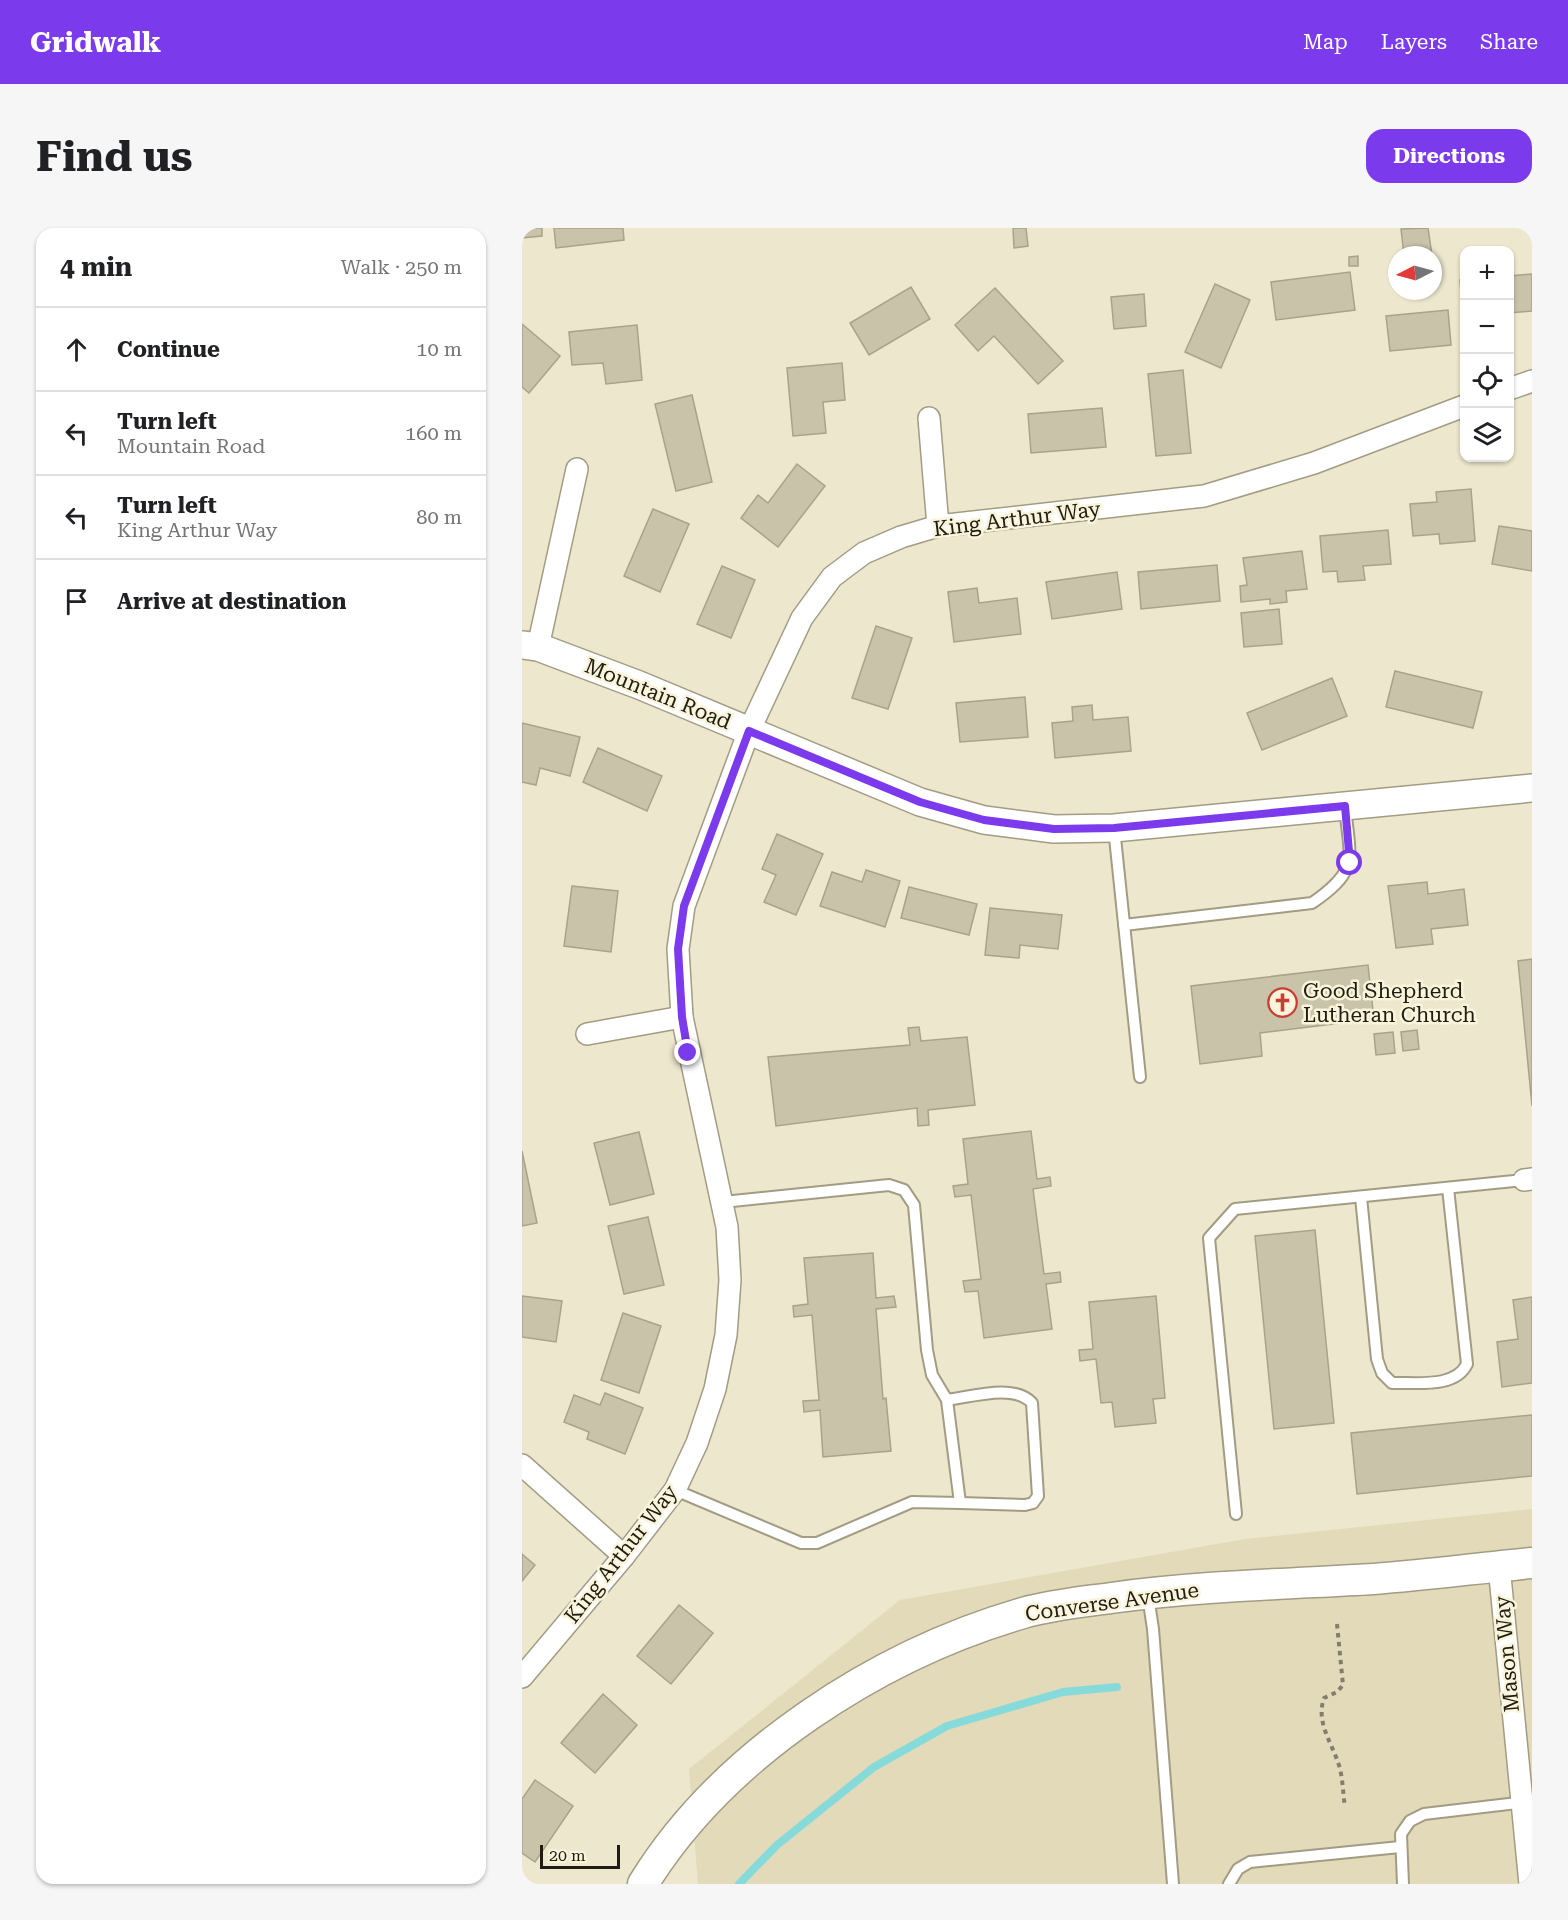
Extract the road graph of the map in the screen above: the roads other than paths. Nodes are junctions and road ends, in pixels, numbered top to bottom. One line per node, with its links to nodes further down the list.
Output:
1 (1532, 381): 2 (street)
2 (1514, 387)
3 (1460, 408): 6 (street, King Arthur Way)
4 (929, 418): 6 (street)
5 (577, 469): 7 (street)
6 (938, 525): 8 (street, King Arthur Way)
7 (530, 646): 8 (street, Mountain Road)
8 (749, 731): 11 (street, Mountain Road); 13 (street, King Arthur Way)
9 (1532, 788): 10 (street, Mountain Road)
10 (1345, 806): 11 (street, Mountain Road); 12 (lane)
11 (1114, 828): 12 (lane)
12 (1124, 926): 15 (lane)
13 (682, 1017): 14 (street); 19 (street, King Arthur Way)
14 (586, 1034)
15 (1140, 1077)
16 (1528, 1180): 17 (lane)
17 (1448, 1188): 18 (lane); 18 (lane)
18 (1361, 1197): 24 (lane)
19 (723, 1202): 20 (lane); 22 (street, King Arthur Way)
20 (947, 1400): 23 (lane); 23 (lane)
21 (522, 1465): 25 (street)
22 (675, 1490): 23 (lane); 25 (street, King Arthur Way)
23 (960, 1503)
24 (1236, 1514)
25 (624, 1556): 29 (street, King Arthur Way)
26 (1532, 1563): 27 (main road, Converse Avenue)
27 (1499, 1566): 28 (main road, Converse Avenue); 30 (street, Mason Way)
28 (1147, 1593): 32 (main road, Converse Avenue); 33 (lane)
29 (522, 1677)
30 (1527, 1802): 31 (lane); 36 (street, Mason Way)
31 (1400, 1847): 34 (lane); 35 (lane)
32 (643, 1884)
33 (1173, 1884)
34 (1229, 1884)
35 (1403, 1884)
36 (1530, 1884)

